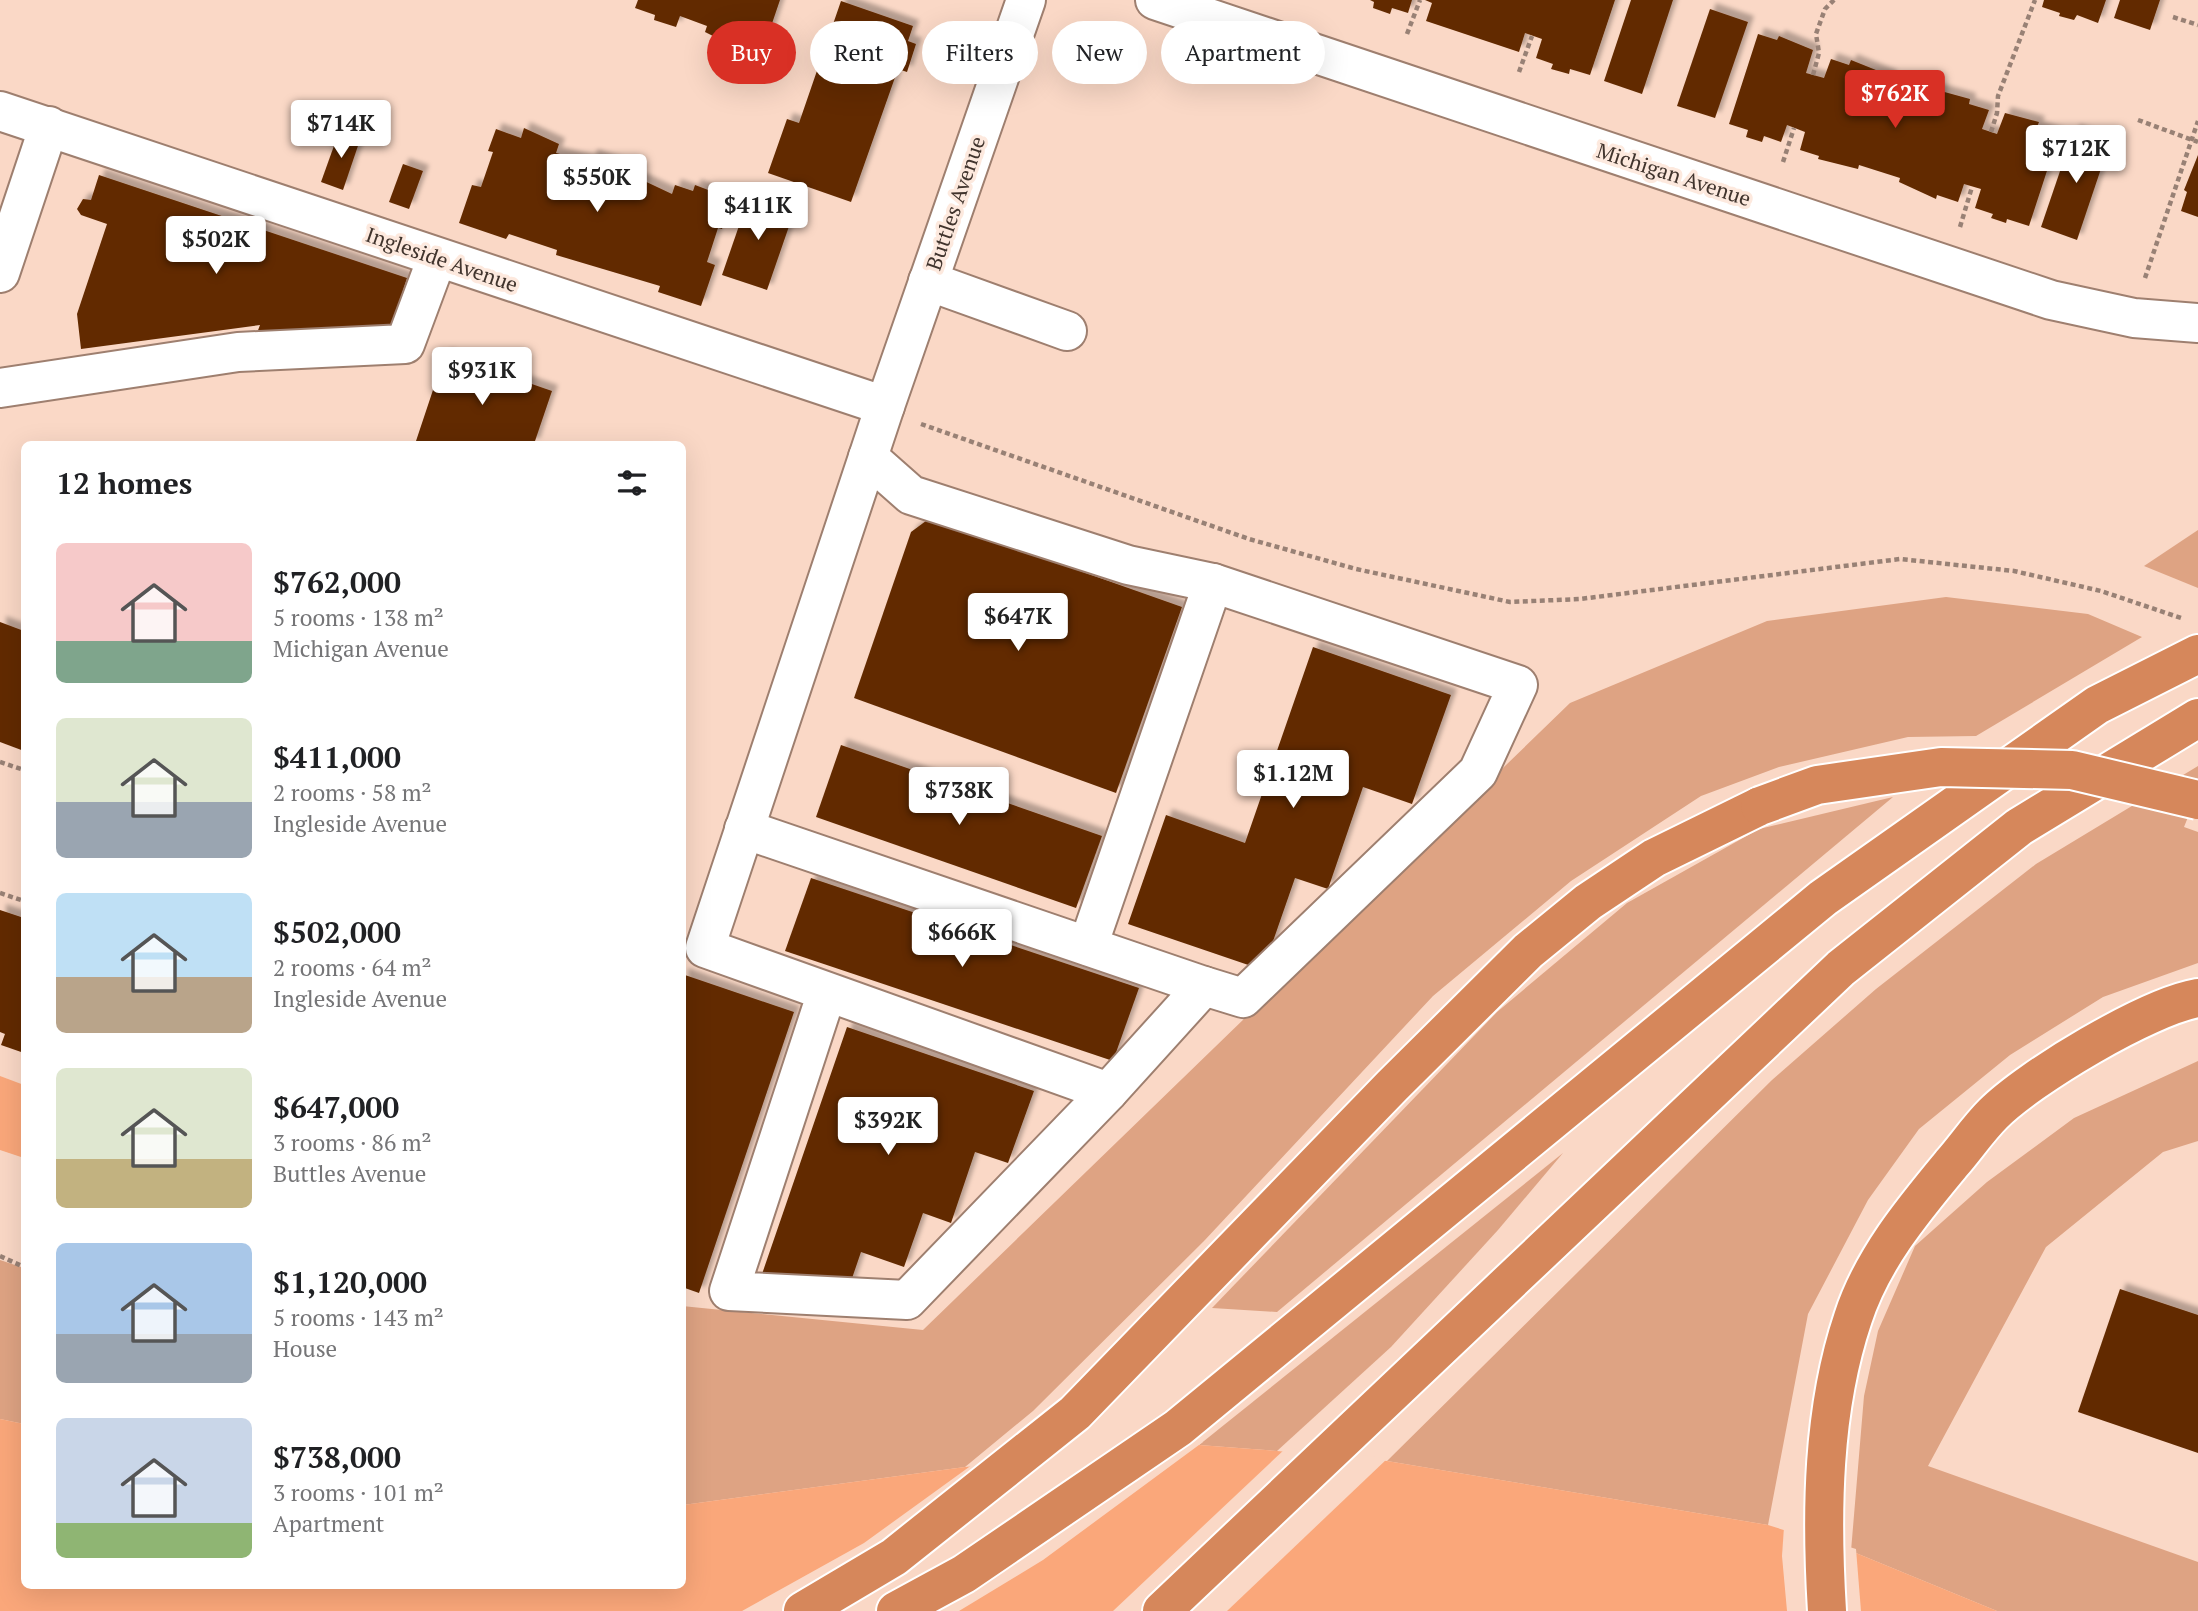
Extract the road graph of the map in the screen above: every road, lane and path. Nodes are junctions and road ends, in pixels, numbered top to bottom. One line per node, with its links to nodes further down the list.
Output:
1 (1026, 0): 26 (street, Buttles Avenue)
2 (1155, 0): 27 (street, Michigan Avenue)
3 (1420, 0): 8 (path)
4 (1834, 0): 11 (path)
5 (2035, 0): 17 (path)
6 (2173, 17): 7 (path)
7 (2198, 26)
8 (1408, 34)
9 (1532, 36): 10 (path)
10 (1519, 72)
11 (1813, 75)
12 (0, 111): 15 (street, Ingleside Avenue)
13 (2138, 120): 18 (path)
14 (2198, 121): 18 (path)
15 (49, 126): 23 (street, Ingleside Avenue); 24 (street)
16 (1794, 128): 20 (path)
17 (1991, 132)
18 (2192, 138): 19 (path); 25 (path)
19 (2198, 142)
20 (1783, 162)
21 (1972, 187): 22 (path)
22 (1958, 231)
23 (437, 258): 29 (street); 30 (street, Ingleside Avenue)
24 (0, 273)
25 (2145, 278)
26 (928, 281): 28 (street); 30 (street, Buttles Avenue)
27 (2198, 323)
28 (1068, 331)
29 (0, 388)
30 (885, 406): 31 (street, Buttles Avenue); 33 (path)
31 (868, 457): 32 (street); 38 (street, Buttles Avenue)
32 (1213, 583): 41 (street); 42 (street)
33 (2192, 637): 49 (highway)
34 (2198, 718): 50 (highway)
35 (0, 762): 36 (path)
36 (21, 769)
37 (2198, 800): 48 (highway, bridge)
38 (744, 829): 41 (street); 43 (street, Buttles Avenue)
39 (0, 893): 40 (path)
40 (21, 900)
41 (1088, 946): 42 (street)
42 (1204, 986): 45 (street)
43 (827, 992): 45 (street); 45 (street)
44 (2198, 998): 51 (highway)
45 (1108, 1093)
46 (0, 1256): 47 (path)
47 (21, 1266)
48 (803, 1611)
49 (896, 1611)
50 (1163, 1611)
51 (1826, 1611)

